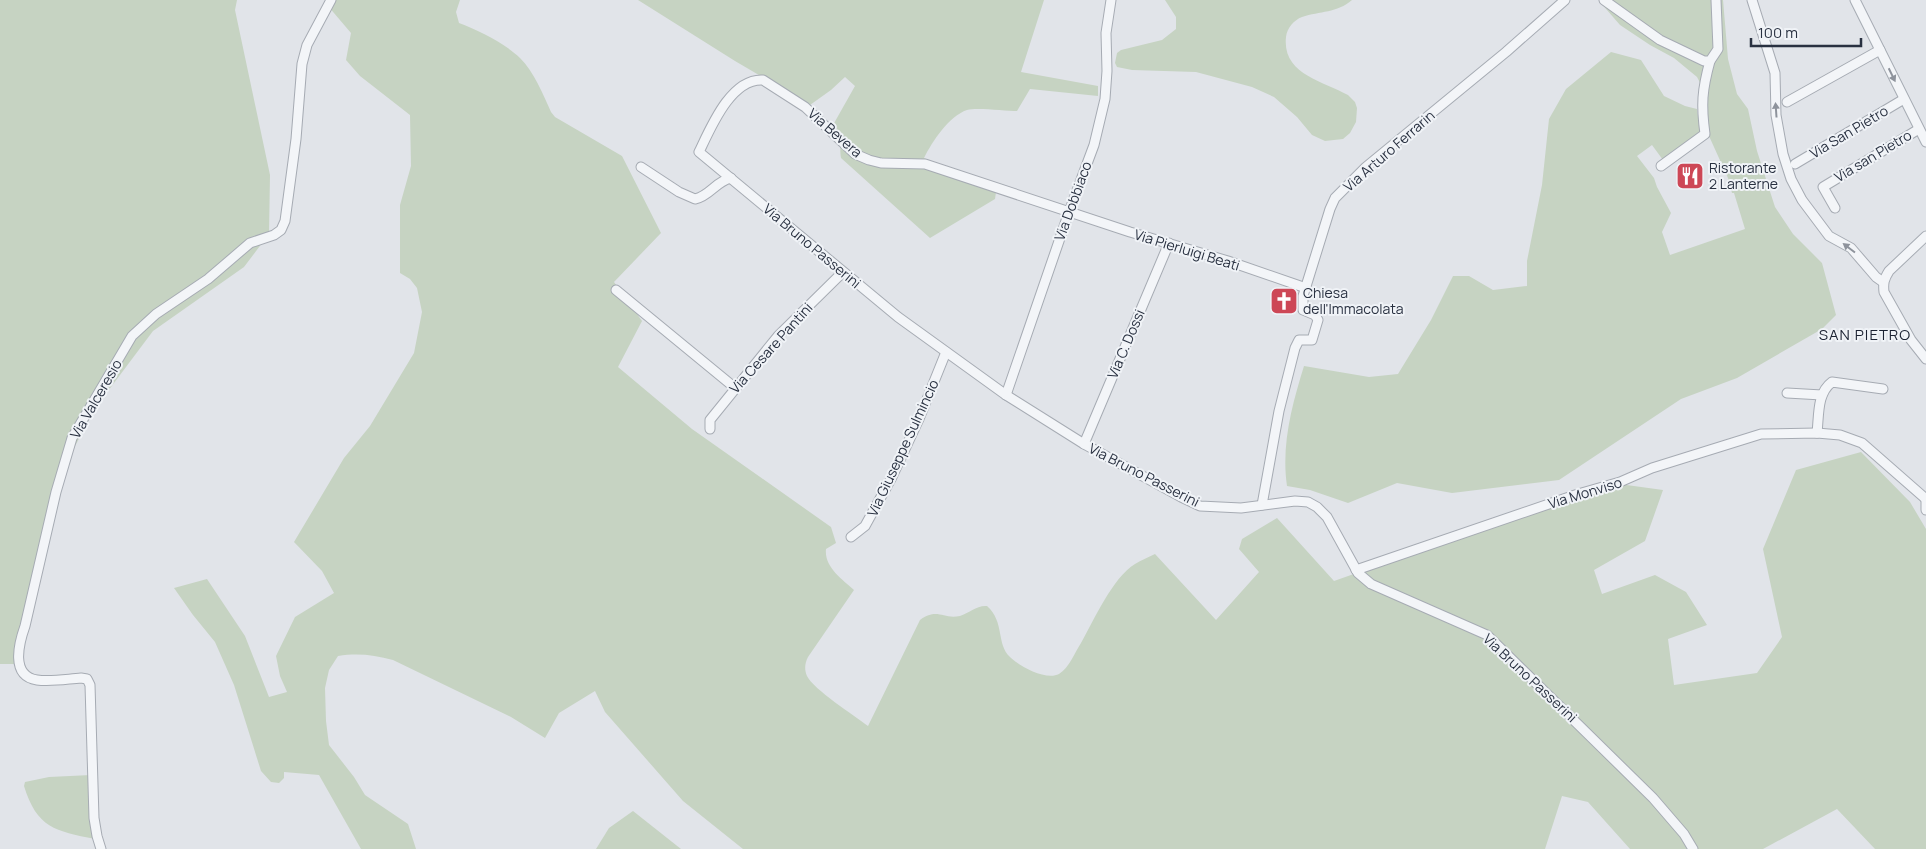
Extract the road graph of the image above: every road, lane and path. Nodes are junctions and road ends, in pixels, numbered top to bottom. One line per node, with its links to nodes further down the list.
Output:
1 (332, 0): 42 (street, Via Valceresio)
2 (1111, 0): 20 (street, Via Dobbiaco)
3 (1565, 0): 25 (street, Via Arturo Ferrarin)
4 (1604, 0): 9 (street)
5 (1716, 0): 9 (street)
6 (1752, 0): 24 (street, one-way to 6)
7 (1855, 0): 8 (street)
8 (1880, 50): 10 (street, one-way to 10); 11 (street)
9 (1710, 61): 16 (street)
10 (1904, 99): 12 (street); 15 (street, Via San Pietro)
11 (1787, 102)
12 (1919, 129): 13 (street); 19 (street, Via san Pietro)
13 (1926, 142)
14 (699, 152): 18 (street, Via Bruno Passerini); 20 (street, Via Bevera)
15 (1795, 164)
16 (1661, 166)
17 (641, 168): 18 (street)
18 (730, 178): 23 (street, Via Bruno Passerini)
19 (1835, 208)
20 (1069, 212): 22 (street, Via Pierluigi Beati); 33 (street, Via Dobbiaco)
21 (1926, 236): 24 (street)
22 (1169, 243): 25 (street, Via Pierluigi Beati); 36 (street, Via C. Dossi)
23 (844, 272): 27 (street, Via Bruno Passerini); 29 (street, Via Cesare Pantini)
24 (1884, 282): 28 (street)
25 (1306, 288): 38 (street, Via Arturo Ferrarin)
26 (616, 290): 29 (street)
27 (946, 352): 33 (street, Via Bruno Passerini); 40 (street, Via Giuseppe Sulmincio)
28 (1926, 357)
29 (734, 387): 34 (street, Via Cesare Pantini)
30 (1883, 389): 32 (street)
31 (1787, 393): 32 (street)
32 (1822, 395): 35 (street)
33 (1006, 396): 36 (street, Via Bruno Passerini)
34 (710, 429)
35 (1817, 433): 37 (street, Via Monviso); 41 (street, Via Monviso)
36 (1084, 444): 38 (street, Via Bruno Passerini)
37 (1926, 499): 39 (street)
38 (1262, 506): 41 (street, Via Bruno Passerini)
39 (1926, 510)
40 (851, 537)
41 (1356, 570): 43 (street, Via Bruno Passerini)
42 (101, 849)
43 (1693, 849)

